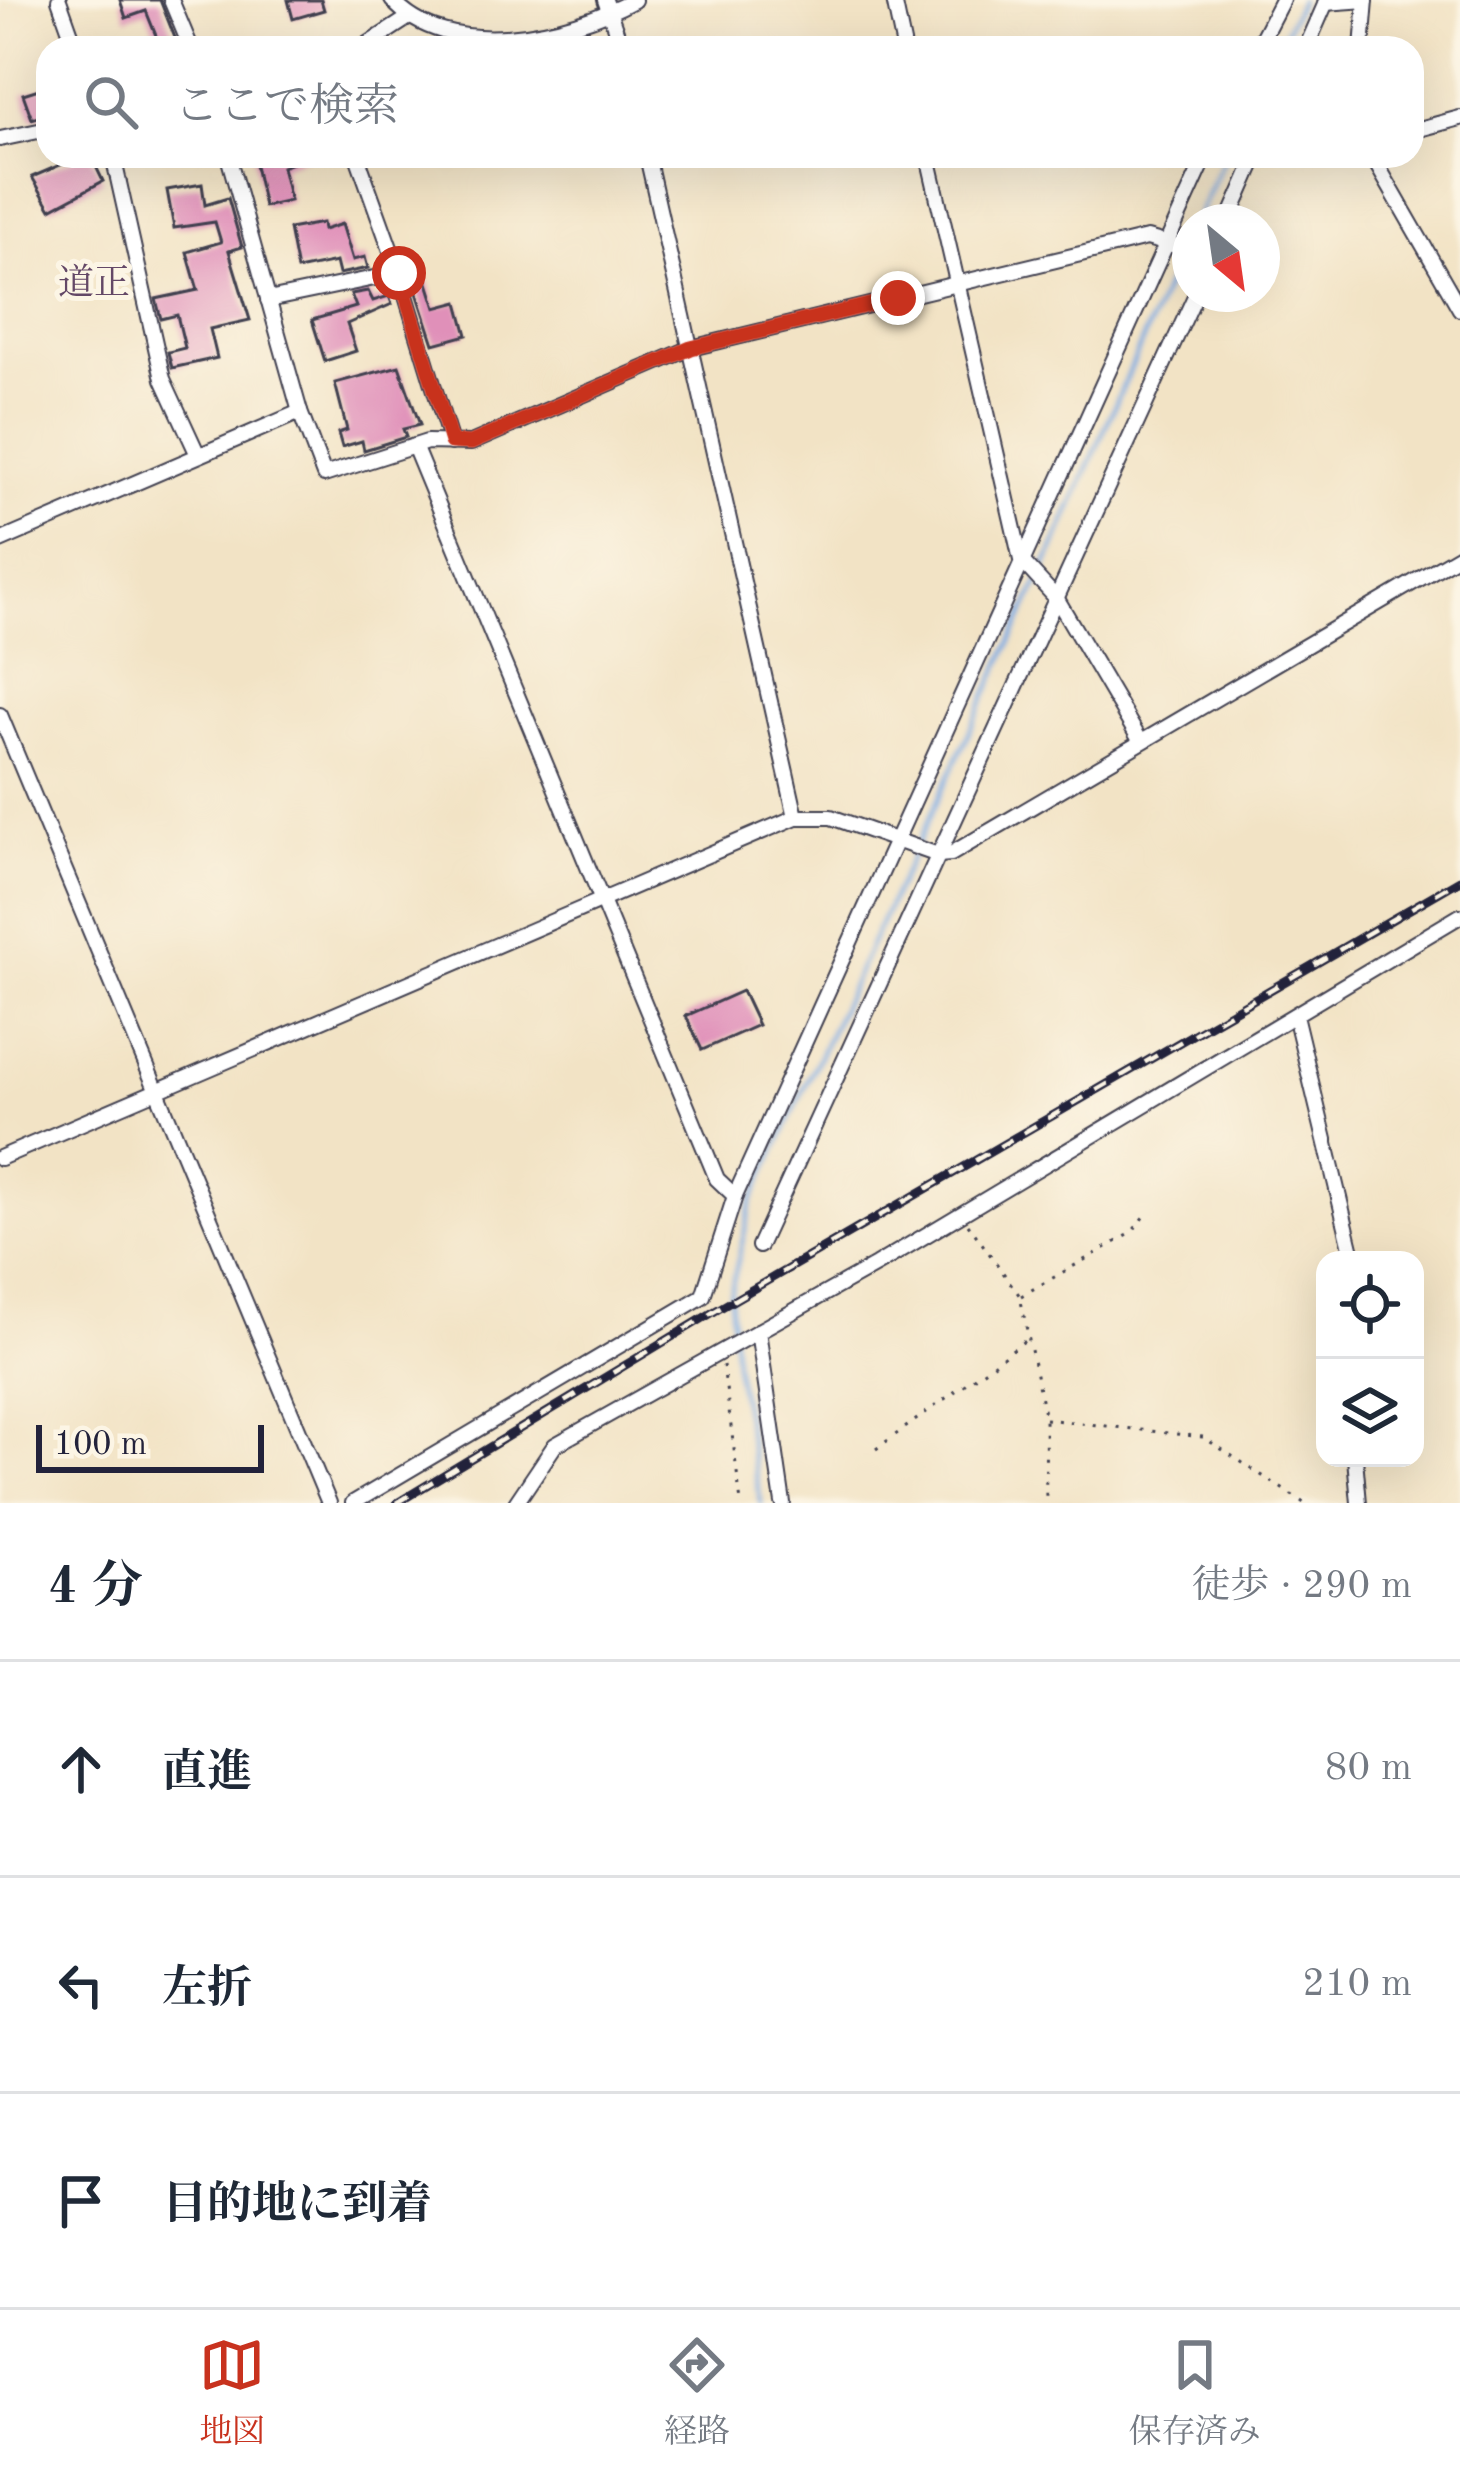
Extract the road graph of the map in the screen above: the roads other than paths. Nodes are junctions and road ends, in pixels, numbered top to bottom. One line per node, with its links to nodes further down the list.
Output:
1 (58, 0): 11 (street)
2 (171, 0): 12 (street)
3 (392, 0): 10 (street)
4 (634, 0): 9 (street)
5 (894, 0): 17 (street)
6 (1282, 0): 18 (street)
7 (1366, 0): 8 (street); 20 (street)
8 (1326, 2): 19 (street)
9 (609, 6): 15 (street); 16 (street)
10 (408, 18): 13 (street); 14 (street)
11 (72, 36)
12 (186, 36)
13 (380, 36)
14 (489, 36)
15 (540, 36)
16 (618, 36)
17 (902, 36)
18 (1264, 36)
19 (1311, 36)
20 (1363, 36)
21 (1460, 118): 22 (street)
22 (1424, 128)
23 (36, 132): 24 (street)
24 (0, 139)
25 (116, 168): 45 (street)
26 (231, 168): 38 (street)
27 (361, 168): 36 (street)
28 (650, 168): 41 (street)
29 (931, 168): 37 (street)
30 (1200, 168): 34 (street)
31 (1253, 168): 33 (street)
32 (1379, 168): 39 (street)
33 (1236, 204)
34 (1166, 240): 35 (street); 37 (street); 48 (street)
35 (1172, 242)
36 (399, 273): 38 (street); 43 (street)
37 (955, 285): 41 (street); 48 (street)
38 (268, 300): 42 (street)
39 (1460, 309)
40 (1188, 312): 49 (street)
41 (691, 348): 43 (street); 52 (street)
42 (300, 412): 44 (street); 45 (street)
43 (451, 442): 44 (street)
44 (414, 446): 55 (street)
45 (198, 455): 46 (street)
46 (0, 541)
47 (1460, 555): 51 (street)
48 (1021, 560): 49 (street); 53 (street)
49 (1057, 599): 51 (street); 54 (street)
50 (0, 715): 58 (street)
51 (1141, 742): 54 (street)
52 (796, 817): 53 (street); 55 (street)
53 (897, 836): 54 (street); 60 (street)
54 (938, 855): 61 (street)
55 (602, 900): 58 (street); 60 (street)
56 (1460, 916): 57 (street)
57 (1295, 1015): 62 (street); 63 (street)
58 (154, 1090): 59 (street); 66 (street)
59 (0, 1158)
60 (734, 1196): 67 (street)
61 (758, 1246)
62 (1352, 1251)
63 (758, 1331): 65 (street); 68 (street)
64 (1356, 1467): 69 (street)
65 (520, 1501)
66 (329, 1503)
67 (353, 1503)
68 (783, 1503)
69 (1358, 1503)

